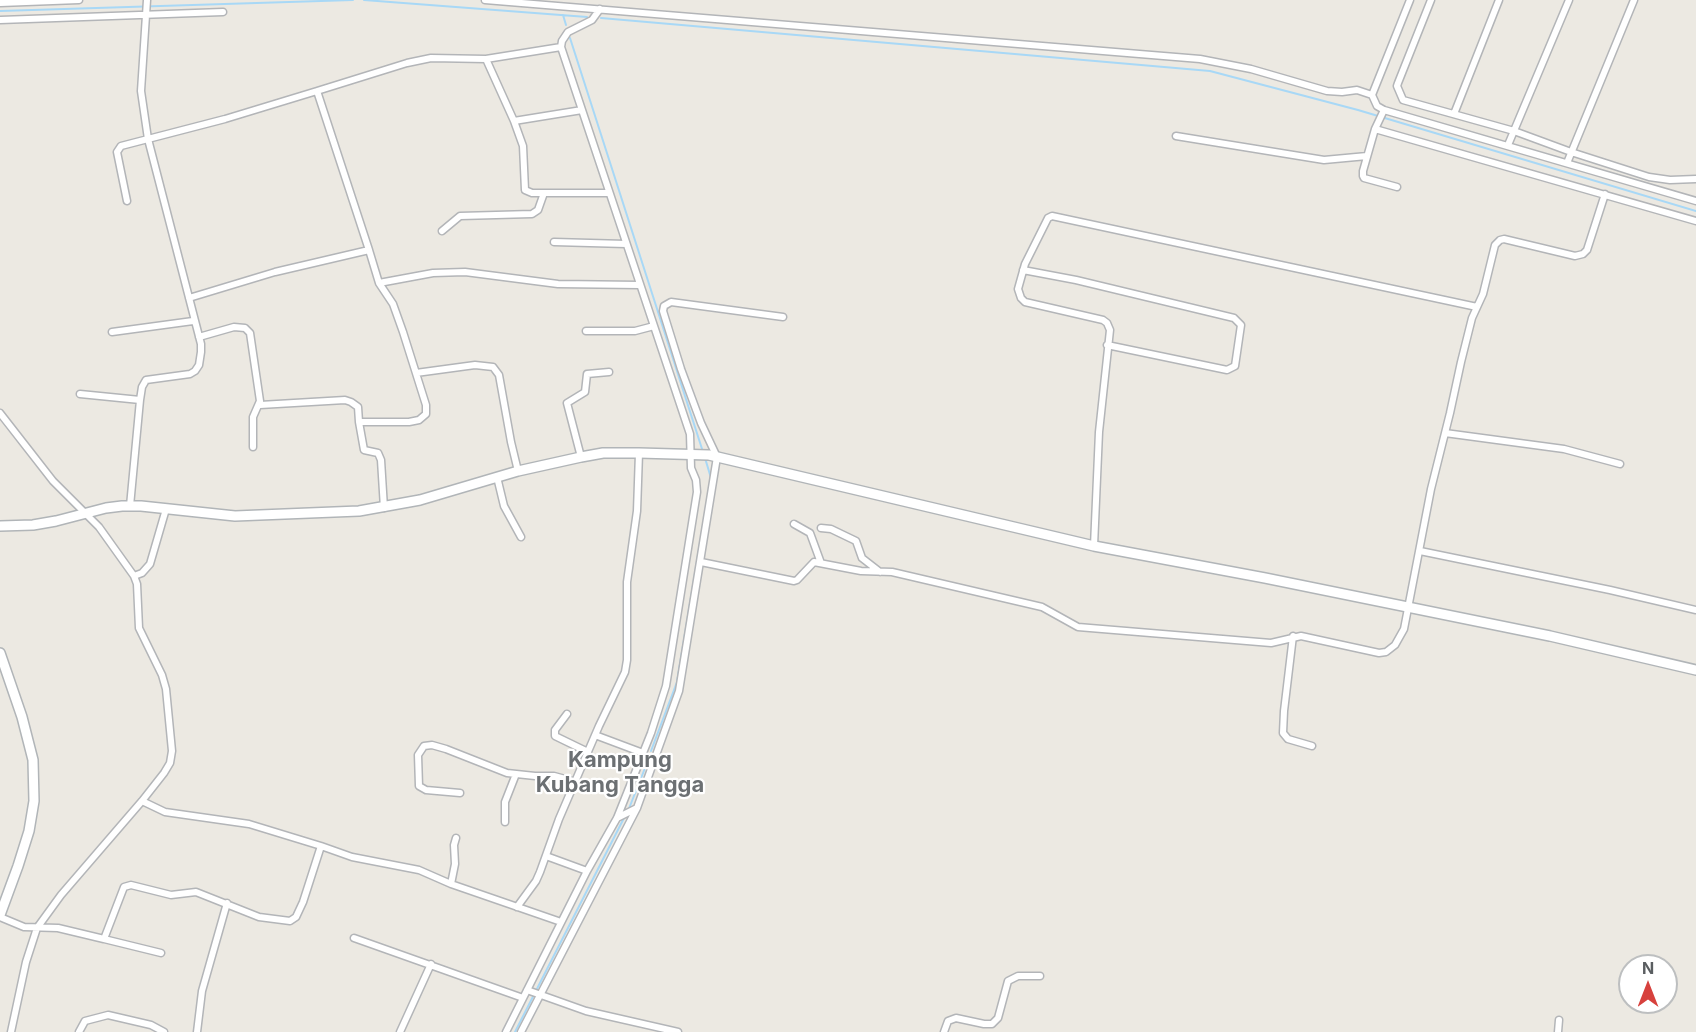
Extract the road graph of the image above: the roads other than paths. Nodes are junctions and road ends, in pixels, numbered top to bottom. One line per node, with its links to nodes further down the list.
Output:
1 (79, 0): 9 (street)
2 (147, 0): 12 (street)
3 (485, 0): 10 (street)
4 (1410, 0): 17 (street)
5 (1431, 0): 20 (street)
6 (1499, 0): 20 (street)
7 (1569, 0): 23 (street)
8 (1634, 0): 27 (street)
9 (0, 3)
10 (600, 9): 14 (street); 17 (street)
11 (223, 12): 12 (street)
12 (146, 14): 13 (street); 25 (street)
13 (0, 20)
14 (561, 47): 15 (street); 18 (street)
15 (486, 58): 16 (street); 21 (street)
16 (317, 91): 25 (street); 41 (street)
17 (1372, 95): 19 (street)
18 (582, 110): 21 (street); 33 (street)
19 (1383, 112): 22 (street); 26 (street)
20 (1454, 114): 23 (street)
21 (514, 121): 32 (street)
22 (1377, 126): 28 (street); 34 (street)
23 (1514, 131): 26 (street); 27 (street)
24 (1176, 136): 28 (street)
25 (148, 139): 35 (street); 45 (street)
26 (1508, 146): 29 (street)
27 (1571, 153): 29 (street); 30 (street)
28 (1366, 156): 31 (street)
29 (1567, 163): 36 (street)
30 (1696, 179)
31 (1396, 187)
32 (544, 193): 33 (street); 38 (street)
33 (609, 193): 40 (street)
34 (1605, 194): 37 (street); 46 (street)
35 (127, 201)
36 (1696, 201)
37 (1696, 221)
38 (442, 231)
39 (554, 242): 40 (street)
40 (626, 244): 44 (street)
41 (369, 250): 43 (street); 45 (street)
42 (1023, 270): 46 (street); 53 (street); 53 (street)
43 (379, 283): 44 (street); 55 (street)
44 (640, 285): 49 (street)
45 (189, 298): 48 (street)
46 (1477, 307): 61 (street)
47 (783, 317): 65 (street)
48 (194, 321): 51 (street); 52 (street)
49 (654, 326): 50 (street); 64 (street)
50 (586, 331)
51 (112, 332)
52 (199, 337): 57 (street); 58 (street)
53 (1107, 345): 78 (street)
54 (609, 372): 66 (street)
55 (416, 373): 60 (street); 68 (street)
56 (80, 394): 57 (street)
57 (140, 400): 70 (street)
58 (260, 405): 60 (street); 62 (street)
59 (0, 413): 73 (street)
60 (359, 422): 71 (street)
61 (1445, 433): 67 (street); 79 (street)
62 (253, 447)
63 (639, 453): 64 (street); 66 (street); 90 (street)
64 (693, 454): 65 (street); 93 (street)
65 (713, 456): 78 (street); 80 (street)
66 (581, 457): 68 (street)
67 (1620, 464)
68 (518, 471): 69 (street)
69 (497, 477): 71 (street); 77 (street)
70 (130, 506): 72 (street); 73 (street)
71 (384, 508): 72 (street)
72 (166, 509): 83 (street)
73 (87, 513): 75 (street); 83 (street)
74 (794, 524): 81 (street)
75 (0, 526)
76 (821, 528): 82 (street)
77 (521, 537)
78 (1094, 546): 84 (street)
79 (1420, 551): 84 (street); 85 (street)
80 (700, 562): 81 (street); 98 (street)
81 (821, 563): 82 (street)
82 (881, 572): 86 (street)
83 (134, 576): 97 (street)
84 (1410, 608): 86 (street); 88 (street)
85 (1696, 610)
86 (1293, 636): 91 (street)
87 (0, 653): 108 (street)
88 (1696, 670)
89 (567, 714): 92 (street)
90 (595, 735): 92 (street); 93 (street)
91 (1311, 746)
92 (588, 752): 95 (street)
93 (643, 753): 99 (street)
94 (516, 774): 95 (street); 96 (street); 100 (street)
95 (576, 782): 103 (street)
96 (460, 793)
97 (142, 801): 102 (street); 110 (street)
98 (637, 808): 99 (street); 116 (street)
99 (619, 817): 104 (street)
100 (505, 822)
101 (456, 838): 105 (street)
102 (321, 846): 105 (street); 106 (street)
103 (546, 856): 104 (street); 107 (street)
104 (587, 871): 109 (street)
105 (451, 884): 107 (street)
106 (227, 903): 112 (street); 122 (street)
107 (517, 907): 109 (street)
108 (0, 916): 110 (street)
109 (561, 922): 116 (street)
110 (37, 928): 112 (street); 119 (street)
111 (354, 938): 114 (street)
112 (104, 939): 113 (street)
113 (161, 953)
114 (431, 964): 117 (street); 123 (street)
115 (1040, 976): 127 (street)
116 (533, 993): 117 (street); 125 (street); 126 (street)
117 (523, 998): 124 (street)
118 (1559, 1020): 128 (street)
119 (11, 1032)
120 (79, 1032): 121 (street)
121 (164, 1032)
122 (197, 1032)
123 (400, 1032)
124 (506, 1032)
125 (521, 1032)
126 (678, 1032)
127 (944, 1032)
128 (1558, 1032)

